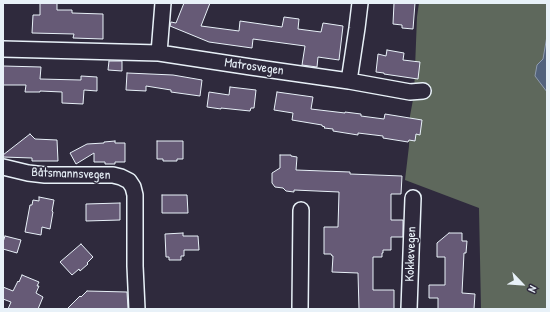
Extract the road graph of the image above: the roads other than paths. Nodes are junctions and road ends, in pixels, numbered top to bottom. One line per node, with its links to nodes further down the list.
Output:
1 (163, 3): 4 (street)
2 (360, 3): 5 (street)
3 (3, 49): 4 (street, Matrosvegen)
4 (159, 53): 5 (street, Matrosvegen)
5 (349, 81): 6 (street, Matrosvegen)
6 (423, 91)
7 (3, 167): 10 (street, Båtsmannsvegen)
8 (413, 198): 12 (street, Kokkevegen)
9 (302, 210): 11 (street)
10 (137, 309)
11 (300, 309)
12 (409, 309)

